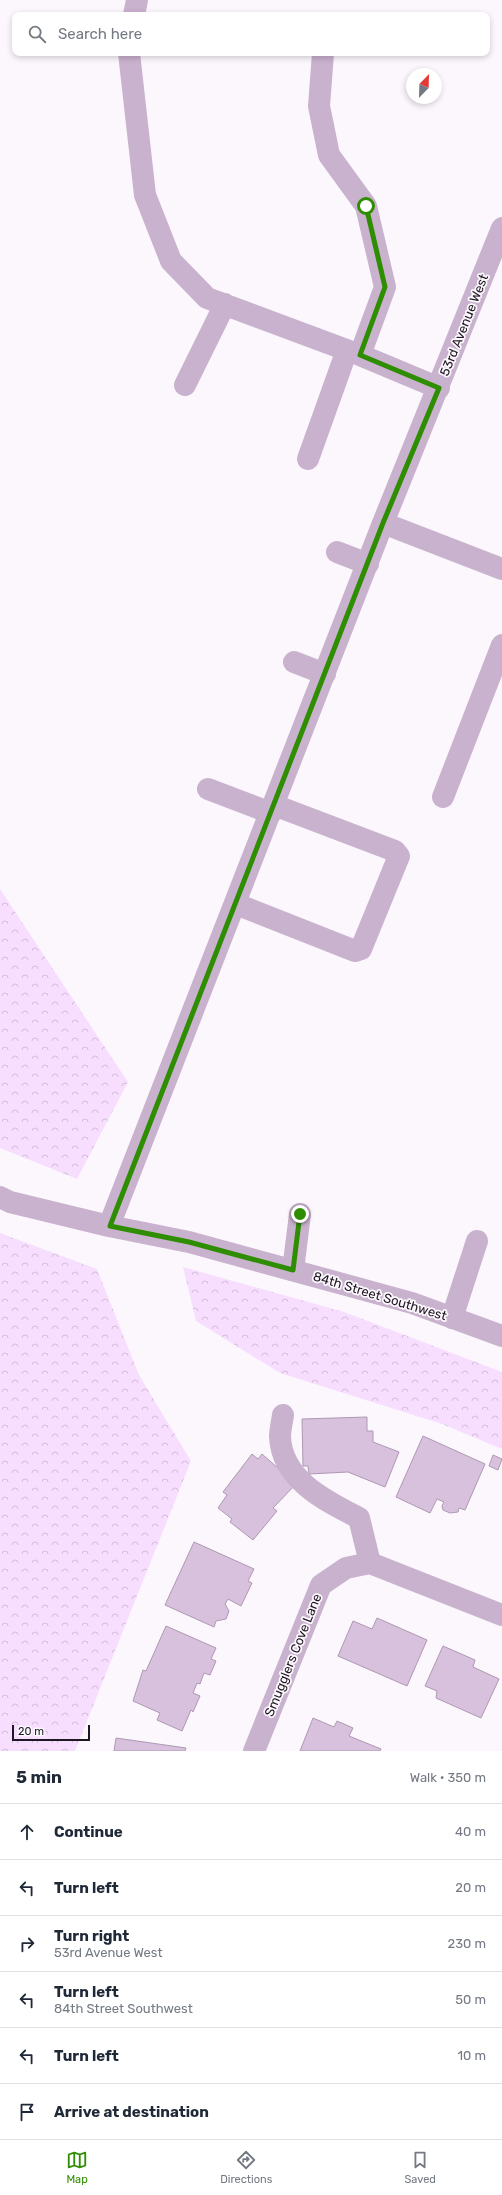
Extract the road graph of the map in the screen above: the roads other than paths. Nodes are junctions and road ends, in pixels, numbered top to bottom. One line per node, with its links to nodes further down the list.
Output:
1 (137, 0): 2 (street)
2 (135, 12)
3 (128, 56): 7 (street)
4 (323, 56): 8 (street)
5 (502, 228): 6 (street, 53rd Avenue West)
6 (494, 271): 10 (street, 53rd Avenue West)
7 (225, 304): 8 (street); 9 (street)
8 (354, 352): 10 (street); 11 (street)
9 (185, 385)
10 (439, 388): 12 (street, 53rd Avenue West)
11 (308, 459)
12 (383, 523): 14 (street, 53rd Avenue West); 15 (street)
13 (337, 552): 14 (street)
14 (368, 564): 18 (street, 53rd Avenue West)
15 (502, 570)
16 (502, 645): 20 (street)
17 (294, 662): 18 (street)
18 (325, 674): 21 (street, 53rd Avenue West)
19 (208, 789): 21 (street)
20 (443, 797)
21 (272, 809): 22 (street, 53rd Avenue West); 22 (street)
22 (236, 904): 25 (street, 53rd Avenue West)
23 (0, 1197): 25 (street, 84th Street Southwest)
24 (300, 1214): 27 (street)
25 (110, 1226): 27 (street, 84th Street Southwest)
26 (477, 1241): 28 (street)
27 (293, 1270): 28 (street, 84th Street Southwest)
28 (452, 1318): 29 (street, 84th Street Southwest)
29 (502, 1336)
30 (283, 1415): 31 (street)
31 (370, 1563): 32 (street); 33 (street, Smugglers Cove Lane)
32 (502, 1615)
33 (254, 1751)

